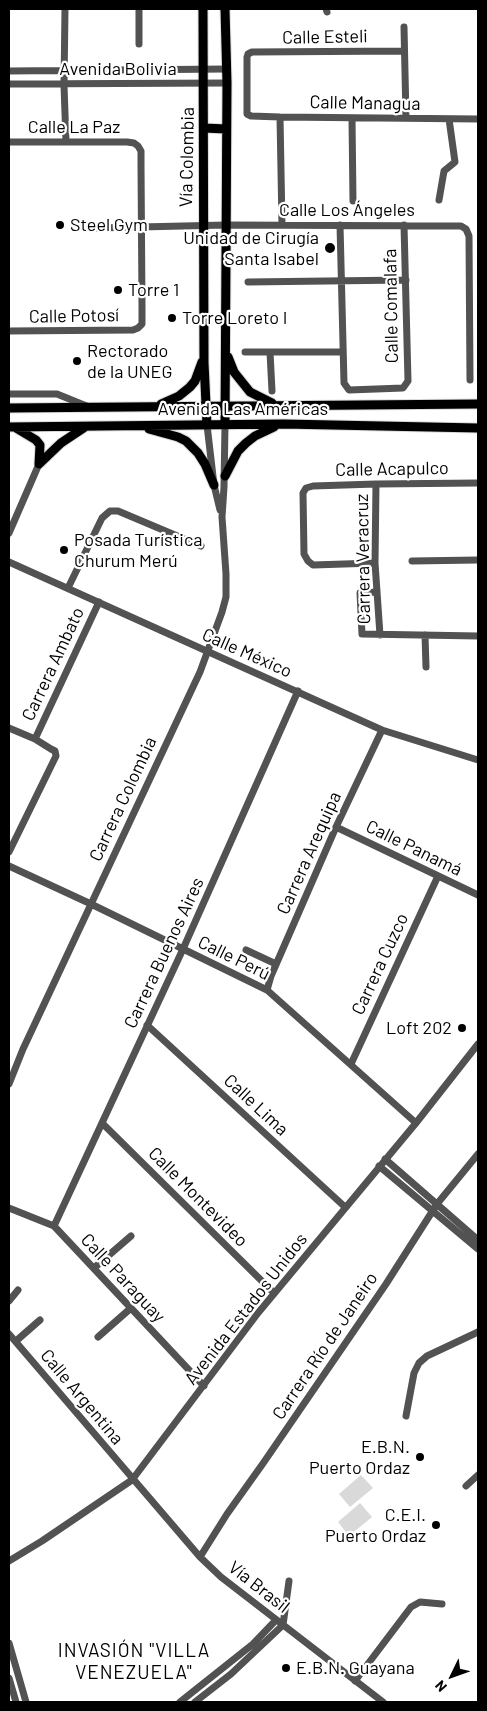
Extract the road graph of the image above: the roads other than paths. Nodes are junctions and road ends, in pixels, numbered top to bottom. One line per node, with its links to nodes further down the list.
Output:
1 (65, 9): 11 (street)
2 (139, 9): 6 (street)
3 (203, 9): 8 (main road, Vía Colombia)
4 (225, 9): 9 (main road)
5 (404, 27): 7 (street)
6 (138, 44)
7 (404, 51): 16 (street, Calle Esteli); 19 (street)
8 (204, 69): 9 (street, Avenida Bolivia); 11 (street, Avenida Bolivia); 14 (main road, Vía Colombia)
9 (226, 69): 12 (main road)
10 (9, 71): 11 (street, Avenida Bolivia)
11 (64, 72): 15 (street)
12 (226, 83): 14 (street, Avenida Bolivia); 23 (main road)
13 (9, 84): 15 (street, Avenida Bolivia)
14 (204, 84): 15 (street, Avenida Bolivia); 22 (main road, Vía Colombia)
15 (64, 85): 25 (street)
16 (251, 116): 17 (street, Calle Managua)
17 (280, 117): 18 (street, Calle Managua); 30 (street)
18 (352, 118): 19 (street, Calle Managua); 27 (street)
19 (406, 118): 20 (street, Calle Managua)
20 (449, 119): 21 (street, Calle Managua); 26 (street)
21 (478, 119)
22 (204, 128): 23 (main road); 28 (main road, Vía Colombia)
23 (226, 129): 29 (main road)
24 (9, 142): 25 (street, Calle La Paz)
25 (66, 142): 34 (street, Calle La Paz)
26 (439, 200)
27 (352, 201)
28 (203, 225): 29 (street, Calle Los Ángeles); 34 (street, Calle Los Ángeles); 43 (main road, Vía Colombia)
29 (226, 225): 30 (street, Calle Los Ángeles); 39 (main road)
30 (282, 225): 31 (street, Calle Los Ángeles)
31 (340, 225): 32 (street, Calle Los Ángeles); 36 (street)
32 (404, 225): 35 (street, Calle Comalafa); 44 (street, Calle Los Ángeles)
33 (97, 228): 34 (street, Calle Los Ángeles)
34 (141, 228): 38 (street, Calle Potosí)
35 (406, 280): 36 (street); 42 (street, Calle Comalafa)
36 (341, 281): 37 (street); 42 (street)
37 (248, 282)
38 (9, 331)
39 (226, 346): 48 (main road); 49 (main road)
40 (245, 352): 41 (street)
41 (270, 352): 42 (street); 45 (street)
42 (343, 352)
43 (204, 357): 51 (main road); 52 (main road, Vía Colombia)
44 (470, 380)
45 (272, 391)
46 (9, 394): 50 (street, Avenida Las Américas)
47 (478, 404): 49 (main road, Avenida Las Américas)
48 (225, 406): 49 (main road, Avenida Las Américas); 52 (main road, Avenida Las Américas); 56 (main road)
49 (280, 406)
50 (89, 407): 51 (main road, Avenida Las Américas); 53 (main road, Avenida Las Américas)
51 (146, 407): 52 (main road, Avenida Las Américas)
52 (205, 407): 55 (main road, Vía Colombia)
53 (9, 408)
54 (284, 424): 56 (main road, Avenida Las Américas); 60 (main road, Avenida Las Américas); 62 (main road)
55 (207, 425): 56 (main road, Avenida Las Américas); 58 (main road, Avenida Las Américas); 65 (street, Carrera Colombia)
56 (225, 425): 62 (street, Carrera Colombia)
57 (86, 426): 58 (main road, Avenida Las Américas); 59 (main road, Avenida Las Américas); 61 (main road)
58 (139, 426): 65 (main road)
59 (11, 427): 61 (main road)
60 (478, 428)
61 (39, 464): 67 (street)
62 (224, 476): 66 (street, Carrera Colombia)
63 (478, 482): 64 (street, Calle Acapulco)
64 (376, 484): 72 (street, Carrera Veracruz); 72 (street, Calle Acapulco)
65 (214, 485): 66 (street, Carrera Colombia)
66 (222, 517): 79 (street, Carrera Colombia)
67 (9, 533)
68 (201, 546): 73 (street)
69 (478, 560): 71 (street)
70 (9, 562): 73 (street, Calle México)
71 (412, 562)
72 (375, 563): 74 (street, Carrera Veracruz)
73 (68, 588): 75 (street, Calle México)
74 (377, 592): 76 (street, Carrera Veracruz); 76 (street)
75 (99, 602): 79 (street, Calle México); 84 (street, Carrera Ambato)
76 (380, 635): 77 (street)
77 (425, 635): 78 (street); 80 (street)
78 (478, 636)
79 (207, 652): 81 (street, Calle México); 91 (street, Carrera Colombia)
80 (426, 667)
81 (298, 691): 83 (street, Calle México); 92 (street, Carrera Buenos Aires)
82 (9, 728): 84 (street)
83 (382, 730): 85 (street, Calle México); 86 (street, Carrera Arequipa)
84 (34, 739): 87 (street)
85 (478, 760)
86 (336, 827): 89 (street, Calle Panamá); 94 (street, Carrera Arequipa)
87 (9, 852)
88 (9, 866): 91 (street, Calle Perú)
89 (438, 876): 90 (street, Calle Panamá); 98 (street, Carrera Cuzco)
90 (478, 895)
91 (91, 904): 92 (street, Calle Perú); 99 (street, Carrera Colombia)
92 (183, 949): 95 (street, Calle Perú); 96 (street, Carrera Buenos Aires)
93 (246, 950): 94 (street)
94 (276, 964): 95 (street, Carrera Arequipa)
95 (267, 990): 98 (street, Calle Perú)
96 (147, 1025): 100 (street, Carrera Buenos Aires); 105 (street, Calle Lima)
97 (478, 1044): 101 (street, Avenida Estados Unidos)
98 (351, 1064): 101 (street, Calle Perú)
99 (9, 1084)
100 (102, 1123): 108 (street, Carrera Buenos Aires); 114 (street, Calle Montevideo)
101 (416, 1123): 103 (street, Avenida Estados Unidos)
102 (478, 1154): 107 (street, Carrera Río de Janeiro)
103 (385, 1159): 104 (street, Avenida Estados Unidos); 107 (street)
104 (379, 1166): 105 (street, Avenida Estados Unidos); 107 (street)
105 (345, 1207): 114 (street, Avenida Estados Unidos)
106 (9, 1208): 108 (street, Calle Paraguay)
107 (435, 1208): 110 (street); 111 (street); 127 (street, Carrera Río de Janeiro)
108 (54, 1226): 112 (street, Calle Paraguay)
109 (131, 1236): 112 (street)
110 (478, 1240)
111 (478, 1249)
112 (94, 1268): 116 (street, Calle Paraguay)
113 (18, 1290): 115 (street)
114 (274, 1293): 122 (street, Avenida Estados Unidos)
115 (9, 1301)
116 (131, 1308): 120 (street); 122 (street, Calle Paraguay)
117 (40, 1320): 121 (street)
118 (478, 1332): 123 (street)
119 (9, 1334): 121 (street, Calle Argentina)
120 (98, 1337)
121 (16, 1341): 125 (street, Calle Argentina)
122 (204, 1386): 125 (street, Avenida Estados Unidos)
123 (406, 1416)
124 (478, 1475): 126 (street)
125 (132, 1480): 127 (street, Vía Brasil); 128 (street, Avenida Estados Unidos)
126 (466, 1486)
127 (200, 1557): 131 (street, Vía Brasil)
128 (9, 1561)
129 (289, 1582): 132 (street)
130 (442, 1604): 135 (street)
131 (276, 1620): 132 (street, Vía Brasil); 138 (street)
132 (283, 1625): 135 (street, Vía Brasil); 139 (street)
133 (9, 1643): 137 (street)
134 (9, 1678): 136 (street)
135 (355, 1680): 140 (street, Vía Brasil)
136 (16, 1702)
137 (26, 1702)
138 (180, 1702)
139 (196, 1702)
140 (383, 1702)

